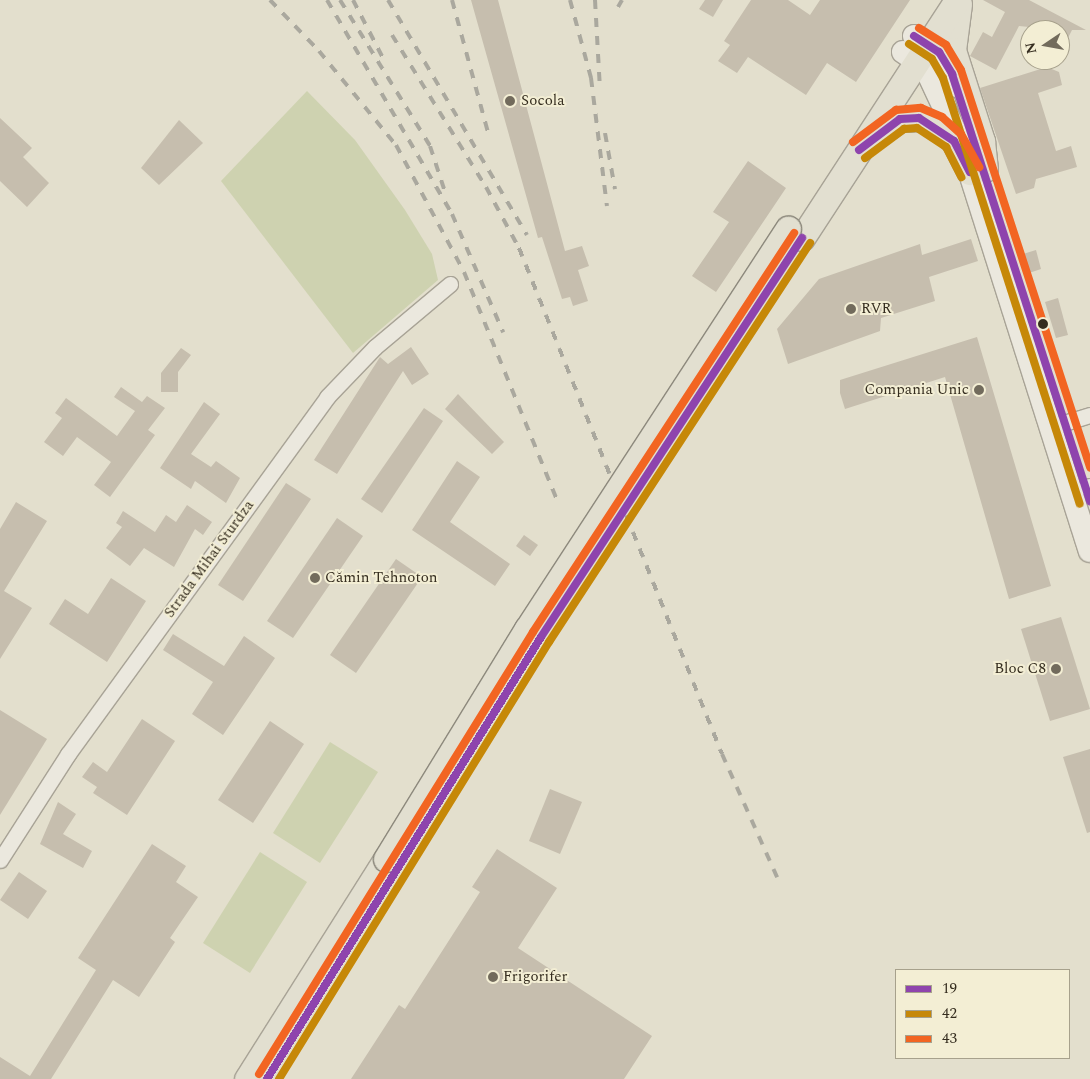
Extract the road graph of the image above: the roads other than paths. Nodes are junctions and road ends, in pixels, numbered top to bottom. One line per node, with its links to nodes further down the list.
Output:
1 (936, 0): 3 (main road)
2 (958, 0): 3 (main road); 5 (main road)
3 (915, 49): 4 (main road); 5 (main road); 6 (main road)
4 (859, 150): 5 (main road); 6 (main road)
5 (978, 170): 9 (main road)
6 (795, 233): 13 (main road)
7 (450, 284): 12 (street, Strada Mihai Sturdza)
8 (1090, 415): 9 (street)
9 (1058, 424): 10 (main road); 11 (main road)
10 (1089, 491)
11 (1090, 551)
12 (0, 860)
13 (392, 864): 14 (main road); 15 (main road)
14 (246, 1079)
15 (267, 1079)

